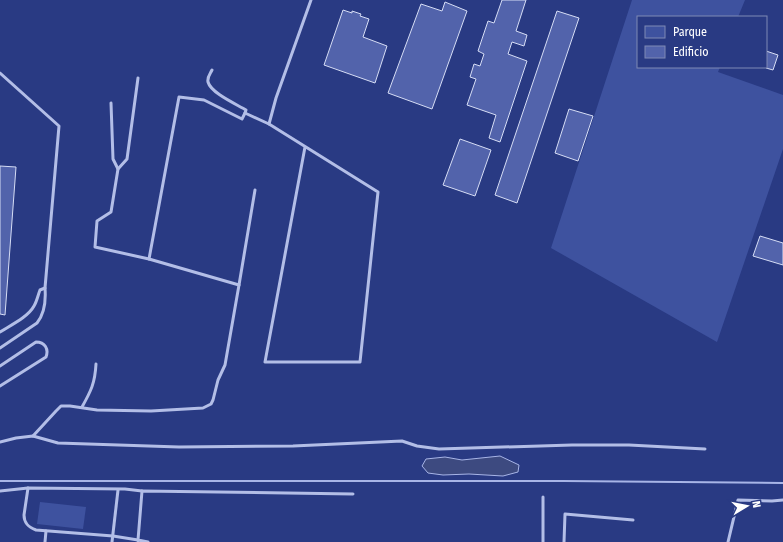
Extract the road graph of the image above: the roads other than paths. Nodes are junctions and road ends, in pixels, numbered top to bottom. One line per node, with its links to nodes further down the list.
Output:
1 (311, 0): 7 (lane)
2 (212, 70): 6 (lane)
3 (0, 73): 13 (lane)
4 (138, 78): 9 (lane)
5 (111, 103): 9 (lane)
6 (245, 113): 7 (lane); 11 (lane)
7 (269, 124): 8 (lane)
8 (305, 147): 8 (lane)
9 (118, 169): 11 (lane)
10 (255, 190): 12 (lane)
11 (149, 259): 12 (lane)
12 (239, 285): 19 (lane)
13 (45, 288): 14 (lane); 15 (lane)
14 (0, 332)
15 (0, 348)
16 (96, 364): 19 (lane)
17 (0, 366): 18 (lane)
18 (0, 386)
19 (82, 408): 20 (lane)
20 (33, 436): 21 (lane); 22 (lane)
21 (0, 442)
22 (705, 449)
23 (28, 488): 24 (lane); 26 (lane); 31 (lane)
24 (118, 490): 25 (lane); 32 (lane)
25 (142, 490): 27 (lane); 33 (lane)
26 (0, 491)
27 (353, 494)
28 (543, 497): 37 (lane)
29 (783, 500): 39 (lane)
30 (633, 520): 38 (lane)
31 (46, 531): 32 (lane); 34 (lane)
32 (113, 536): 33 (lane); 35 (lane)
33 (138, 541): 36 (lane)
34 (45, 542)
35 (112, 542)
36 (148, 542)
37 (543, 542)
38 (564, 542)
39 (728, 542)

